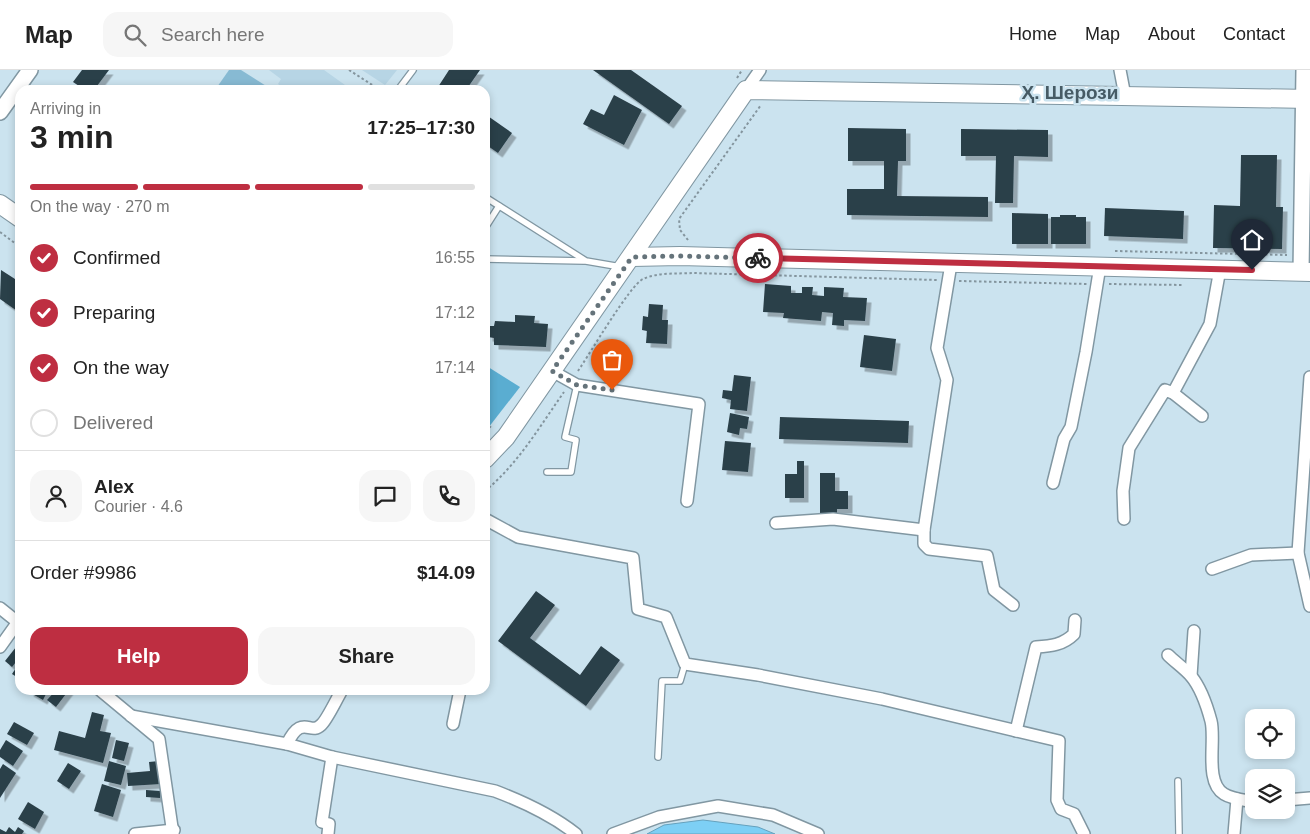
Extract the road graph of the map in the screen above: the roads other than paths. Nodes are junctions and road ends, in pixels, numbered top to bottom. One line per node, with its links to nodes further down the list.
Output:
1 (30, 70): 6 (street)
2 (413, 70): 7 (lane)
3 (760, 70): 8 (street)
4 (1120, 70): 10 (street)
5 (1304, 70): 11 (street)
6 (19, 85)
7 (402, 85)
8 (746, 90): 10 (main road); 20 (main road)
9 (15, 91): 12 (street)
10 (1125, 96): 11 (main road)
11 (1307, 99): 22 (street)
12 (0, 112)
13 (490, 200): 15 (lane)
14 (0, 204): 16 (main road)
15 (499, 206): 17 (lane); 19 (lane)
16 (15, 214)
17 (490, 220)
18 (490, 259): 19 (lane)
19 (586, 261): 20 (lane)
20 (627, 263): 24 (main road); 25 (main road)
21 (1100, 266): 23 (main road); 24 (main road); 33 (street)
22 (1304, 266): 23 (main road)
23 (1220, 269): 28 (street)
24 (949, 272): 38 (street)
25 (552, 371): 27 (street); 31 (main road)
26 (1310, 377): 30 (street)
27 (574, 383): 32 (lane); 34 (street)
28 (1173, 393): 29 (street); 35 (street)
29 (1202, 416)
30 (1308, 418): 39 (street)
31 (490, 454)
32 (547, 472)
33 (1054, 483)
34 (687, 501)
35 (1124, 519)
36 (490, 521): 50 (street)
37 (776, 523): 38 (street)
38 (924, 530): 41 (street)
39 (1302, 557): 40 (street); 42 (street)
40 (1212, 569)
41 (1013, 605)
42 (1310, 606)
43 (0, 608): 44 (street)
44 (15, 619)
45 (1074, 620): 57 (street)
46 (15, 627): 48 (street)
47 (1194, 631): 51 (street)
48 (0, 647)
49 (1168, 655): 51 (street)
50 (685, 664): 57 (street); 60 (lane)
51 (1191, 676): 63 (street)
52 (106, 695): 55 (street)
53 (339, 695): 58 (street)
54 (459, 695): 56 (street)
55 (131, 716): 58 (street); 66 (street)
56 (453, 724)
57 (1016, 731): 72 (street)
58 (286, 744): 59 (street)
59 (332, 757): 68 (street); 69 (street)
60 (658, 757)
61 (1178, 781): 73 (lane)
62 (1310, 798): 64 (street)
63 (1237, 799): 65 (street); 74 (street)
64 (1295, 799)
65 (1245, 800)
66 (174, 832): 67 (street)
67 (135, 834)
68 (328, 834)
69 (576, 834)
70 (613, 834): 71 (street)
71 (818, 834)
72 (1084, 834)
73 (1179, 834)
74 (1234, 834)

